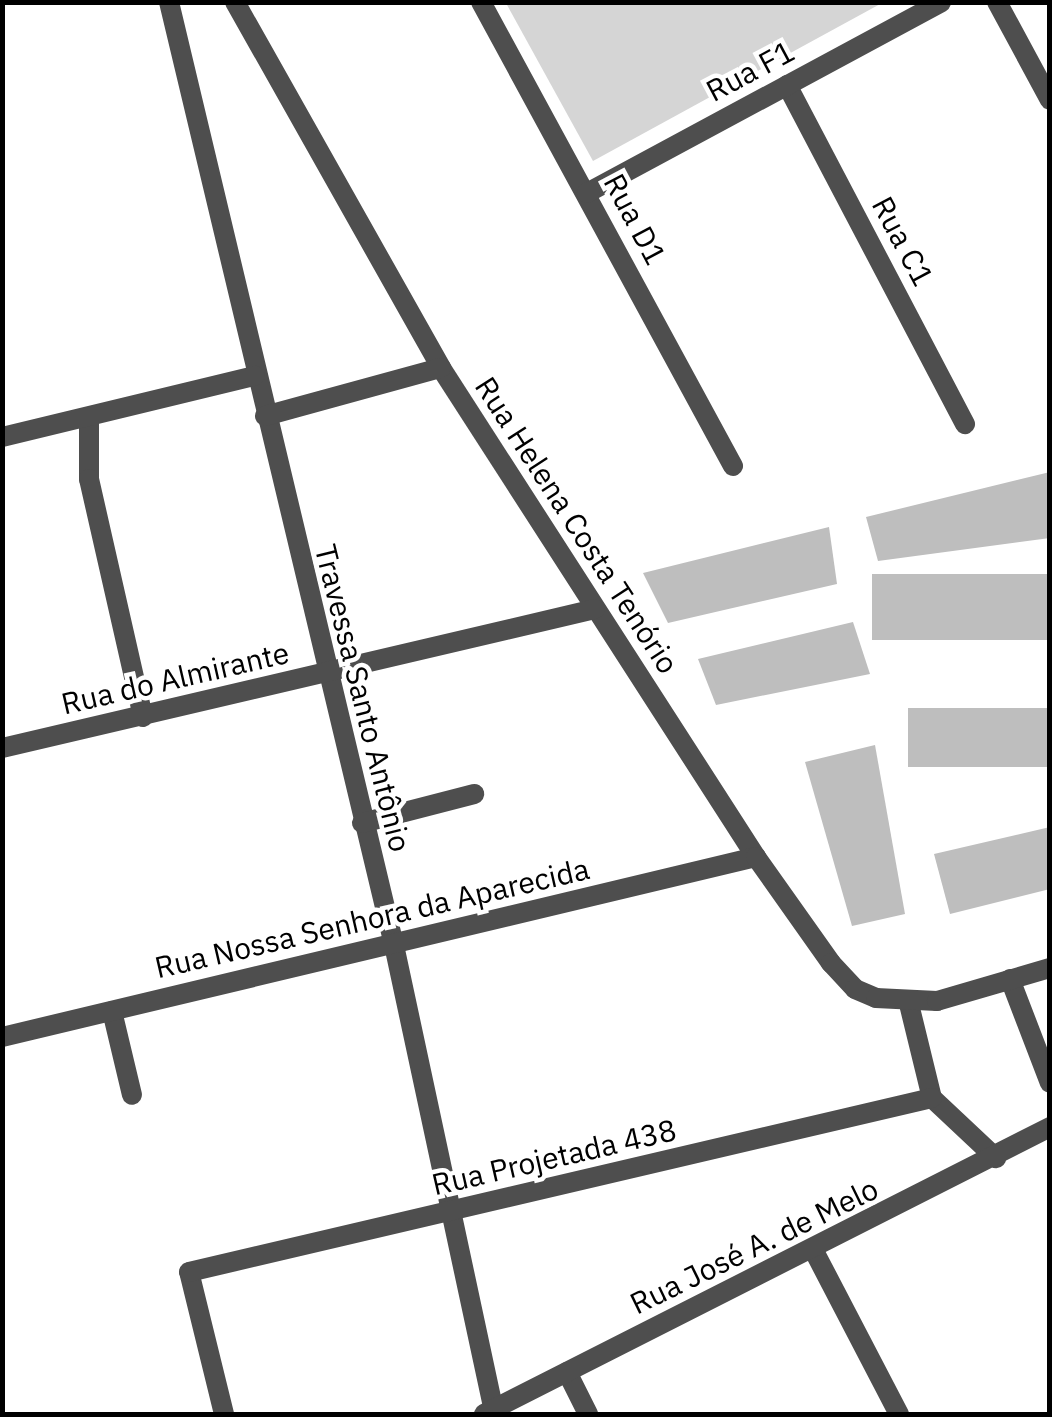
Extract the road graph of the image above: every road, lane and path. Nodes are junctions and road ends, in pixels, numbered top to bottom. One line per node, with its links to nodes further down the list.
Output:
1 (169, 2): 10 (street, Travessa Santo Antônio)
2 (235, 2): 9 (street, Rua Helena Costa Tenório)
3 (481, 2): 8 (street, Rua D1)
4 (941, 2): 6 (street, Rua F1)
5 (997, 2): 7 (street)
6 (787, 85): 8 (street, Rua F1); 13 (street, Rua C1)
7 (1050, 100)
8 (587, 193): 15 (street, Rua D1)
9 (441, 368): 11 (street); 16 (street, Rua Helena Costa Tenório)
10 (254, 376): 11 (street, Travessa Santo Antônio); 12 (street)
11 (264, 416): 17 (street, Travessa Santo Antônio)
12 (89, 417): 14 (street); 18 (street)
13 (965, 424)
14 (2, 437)
15 (733, 466)
16 (595, 609): 17 (street, Rua do Almirante); 22 (street, Rua Helena Costa Tenório)
17 (325, 674): 18 (street, Rua do Almirante); 21 (street, Travessa Santo Antônio)
18 (143, 717): 19 (street, Rua do Almirante)
19 (2, 748)
20 (474, 794): 21 (street)
21 (362, 822): 23 (street, Travessa Santo Antônio)
22 (756, 857): 23 (street, Rua Nossa Senhora da Aparecida); 26 (street, Rua Helena Costa Tenório)
23 (394, 945): 27 (street, Rua Nossa Senhora da Aparecida); 34 (street, Travessa Santo Antônio)
24 (1050, 968): 25 (street, Rua Helena Costa Tenório)
25 (1010, 979): 26 (street, Rua Helena Costa Tenório); 29 (street)
26 (909, 1004): 31 (street)
27 (112, 1011): 28 (street, Rua Nossa Senhora da Aparecida); 30 (street)
28 (2, 1037)
29 (1050, 1083)
30 (132, 1096)
31 (932, 1098): 33 (street); 34 (street, Rua Projetada 438)
32 (1050, 1127): 33 (street, Rua José A. de Melo)
33 (996, 1158): 35 (street, Rua José A. de Melo)
34 (454, 1211): 37 (street, Travessa Santo Antônio); 38 (street, Rua Projetada 438)
35 (814, 1251): 36 (street, Rua José A. de Melo); 40 (street)
36 (566, 1372): 37 (street, Rua José A. de Melo); 39 (street)
37 (488, 1411)
38 (224, 1414)
39 (588, 1414)
40 (899, 1414)

